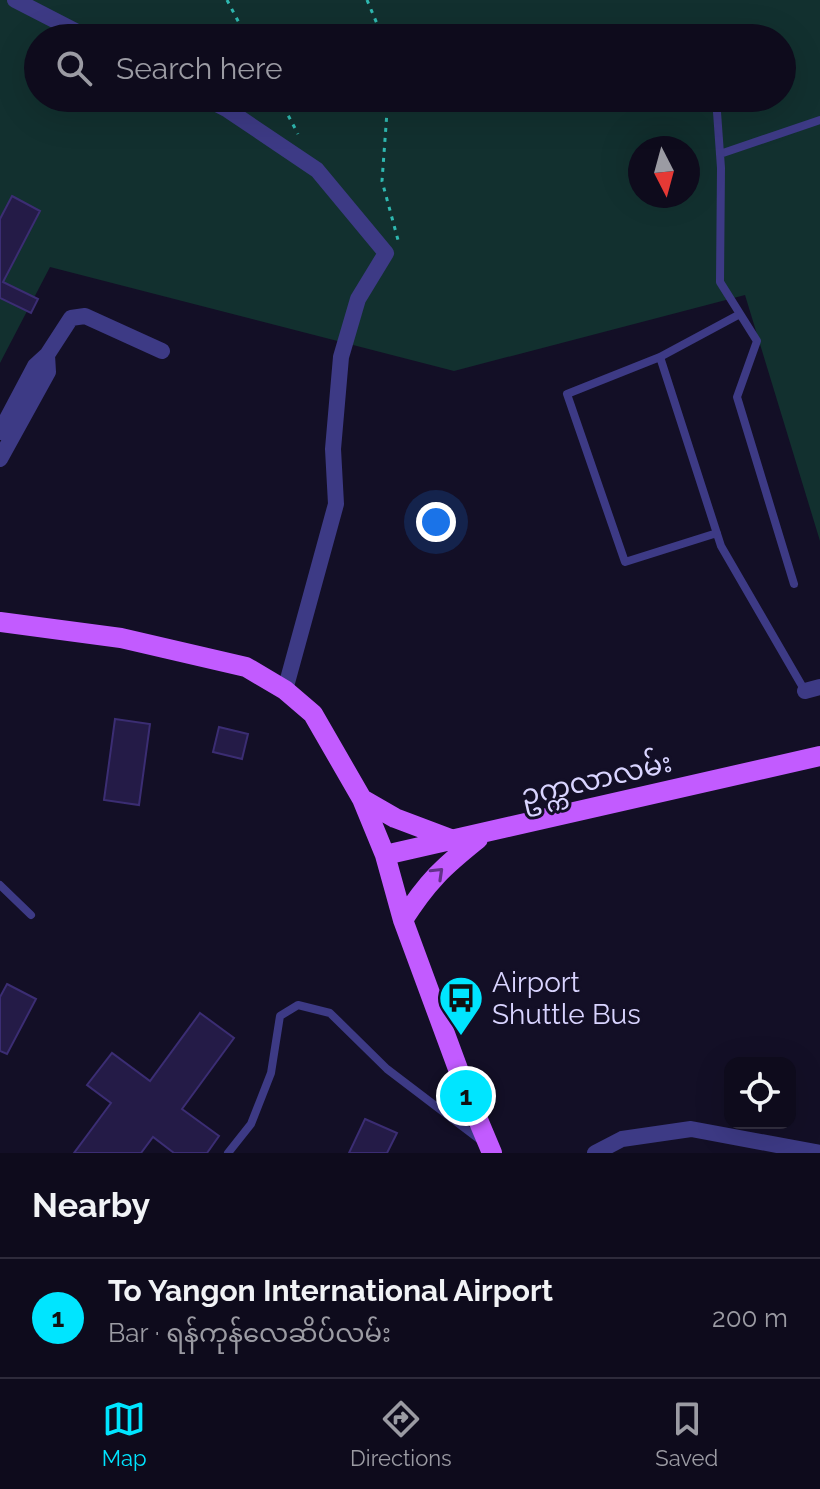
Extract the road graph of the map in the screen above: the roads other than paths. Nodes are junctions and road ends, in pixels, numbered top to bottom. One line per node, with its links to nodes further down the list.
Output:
1 (15, 0): 2 (street)
2 (62, 24)
3 (231, 112): 17 (street)
4 (717, 112): 6 (lane)
5 (820, 120): 6 (lane)
6 (720, 154): 7 (lane)
7 (740, 314): 10 (lane); 14 (lane)
8 (162, 351): 9 (street)
9 (47, 355): 11 (street); 12 (street)
10 (660, 357): 13 (lane); 13 (lane)
11 (0, 432)
12 (0, 459)
13 (717, 533): 16 (lane)
14 (794, 584)
15 (0, 622): 17 (main road)
16 (813, 689)
17 (285, 690): 19 (main road)
18 (820, 756): 20 (main road, ဥက္ကလာလမ်း)
19 (362, 799): 21 (main road); 22 (main road)
20 (484, 834): 21 (main road, ဥက္ကလာလမ်း); 25 (main road, one-way to 20)
21 (456, 841): 22 (main road, ဥက္ကလာလမ်း)
22 (385, 855): 25 (main road)
23 (0, 885): 24 (lane)
24 (31, 915)
25 (403, 920): 26 (main road)
26 (491, 1150): 27 (lane)
27 (228, 1153)
28 (595, 1153): 29 (street)
29 (820, 1153)

